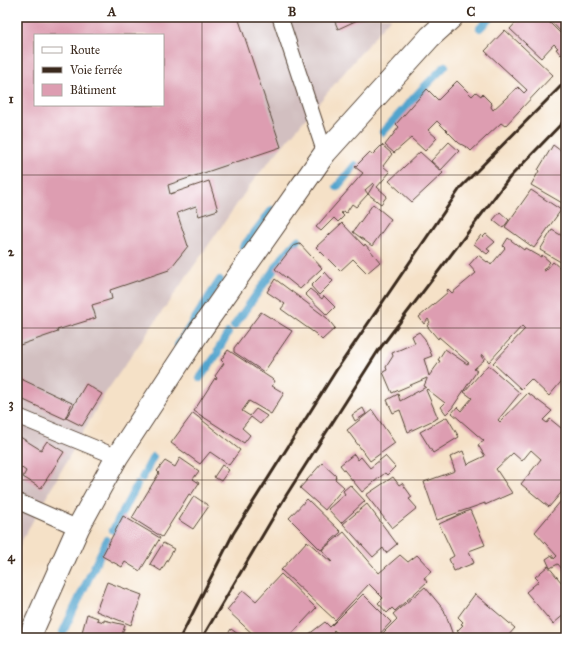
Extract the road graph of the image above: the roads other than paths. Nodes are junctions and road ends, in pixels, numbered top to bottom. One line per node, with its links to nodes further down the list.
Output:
1 (280, 17): 3 (lane)
2 (452, 17): 3 (street)
3 (325, 153): 5 (street)
4 (17, 416): 5 (lane)
5 (117, 457): 7 (street)
6 (17, 501): 7 (lane)
7 (78, 528): 8 (street)
8 (29, 638)

